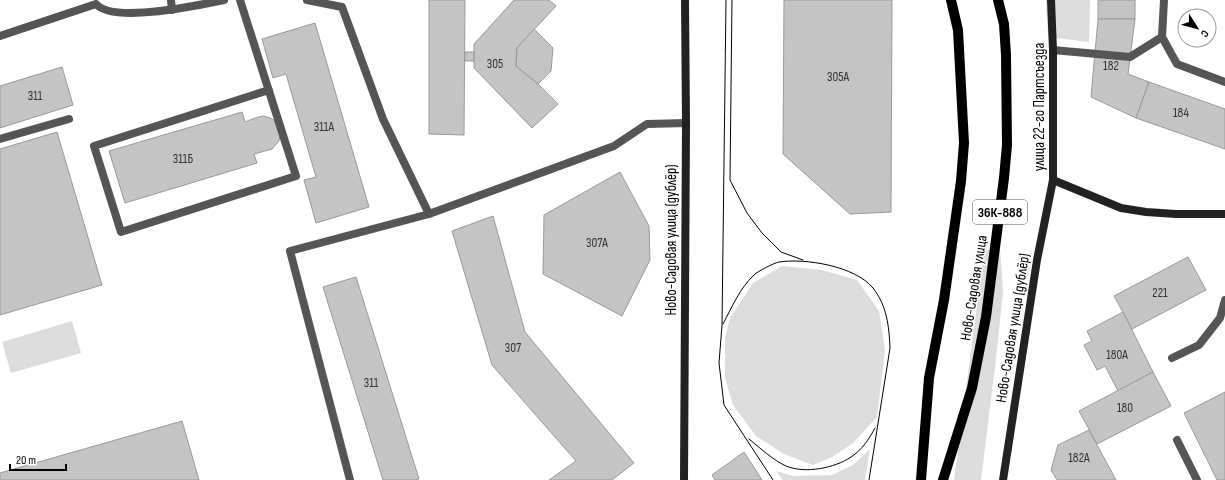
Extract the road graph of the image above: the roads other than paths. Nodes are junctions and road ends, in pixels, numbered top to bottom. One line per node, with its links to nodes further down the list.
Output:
1 (171, 0): 10 (lane)
2 (224, 0): 10 (lane)
3 (240, 0): 15 (lane)
4 (307, 0): 20 (lane)
5 (684, 0): 17 (main road, Ново-Садовая улица (дублёр))
6 (951, 0): 27 (main road, Ново-Садовая улица / 36К-888)
7 (998, 0): 28 (main road, Ново-Садовая улица / 36К-888)
8 (1051, 0): 13 (main road, улица 22-го Партсъезда)
9 (1164, 0): 12 (lane)
10 (172, 10): 11 (lane)
11 (0, 36)
12 (1162, 37): 13 (lane); 14 (lane)
13 (1053, 50): 19 (main road, улица 22-го Партсъезда)
14 (1225, 82)
15 (269, 90): 15 (lane)
16 (69, 119): 18 (lane)
17 (686, 123): 20 (lane); 26 (main road, Ново-Садовая улица (дублёр))
18 (0, 139)
19 (1053, 180): 21 (main road, улица 22-го Партсъезда); 29 (main road, Ново-Садовая улица (дублёр))
20 (429, 214): 25 (lane)
21 (1225, 214)
22 (1225, 300): 23 (lane)
23 (1172, 358)
24 (1178, 440): 30 (lane)
25 (350, 480)
26 (684, 480)
27 (921, 480)
28 (943, 480)
29 (1003, 480)
30 (1198, 480)

